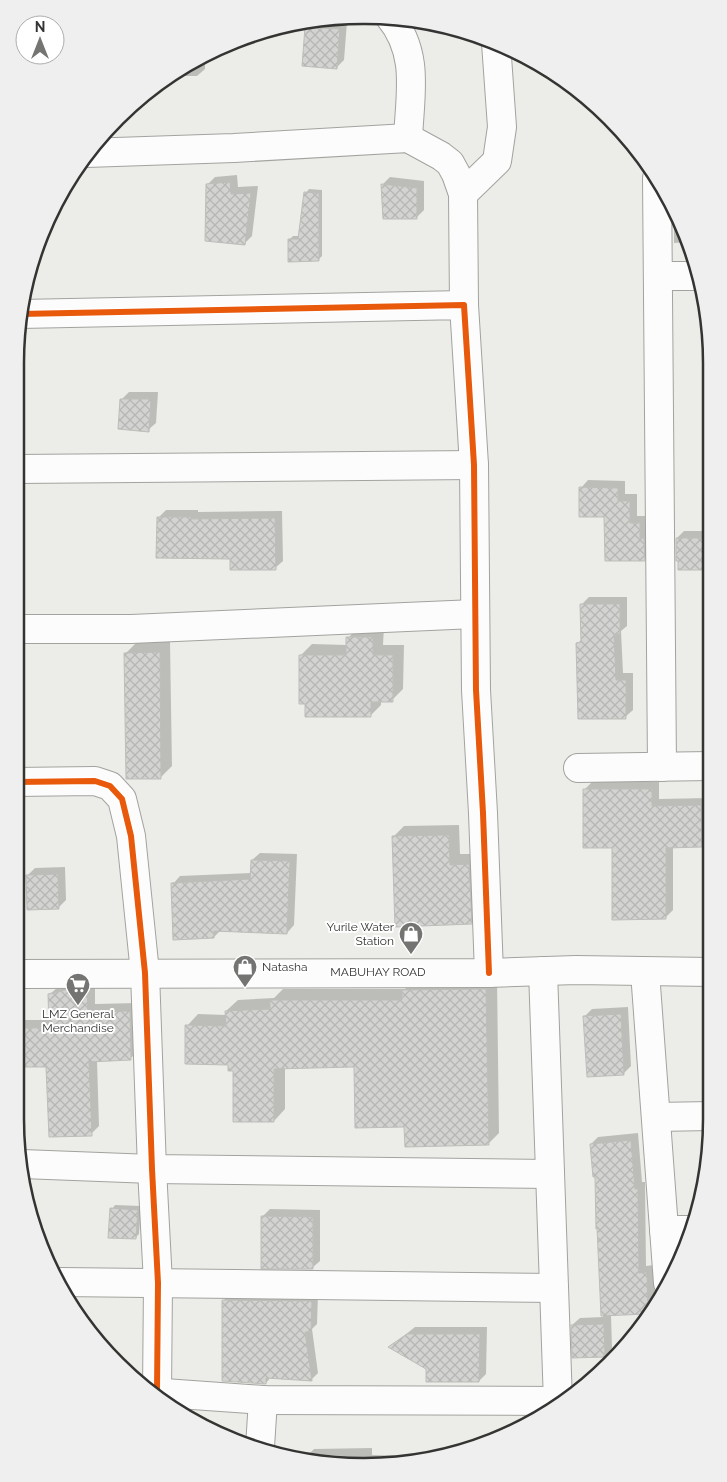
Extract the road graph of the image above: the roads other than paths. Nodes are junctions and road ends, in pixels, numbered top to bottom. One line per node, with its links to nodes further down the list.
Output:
1 (396, 25): 3 (street)
2 (497, 51): 6 (street)
3 (408, 138): 4 (street); 6 (street)
4 (97, 153)
5 (657, 193): 7 (street)
6 (463, 194): 9 (street)
7 (659, 276): 8 (street); 16 (street)
8 (692, 276)
9 (464, 305): 10 (street); 11 (street)
10 (28, 314)
11 (474, 465): 12 (street); 13 (street)
12 (24, 469)
13 (475, 614): 14 (street); 23 (street)
14 (24, 630)
15 (703, 766): 16 (street)
16 (662, 767): 17 (street)
17 (578, 768)
18 (24, 782): 22 (street)
19 (543, 971): 20 (street, MABUHAY ROAD); 23 (street, MABUHAY ROAD); 29 (street)
20 (645, 972): 21 (street, MABUHAY ROAD); 26 (street)
21 (703, 972)
22 (146, 973): 23 (street, MABUHAY ROAD); 24 (street, MABUHAY ROAD); 28 (street)
23 (489, 973)
24 (24, 974)
25 (703, 1116): 26 (street)
26 (656, 1117): 30 (street)
27 (27, 1164): 28 (street)
28 (152, 1169): 29 (street); 34 (street)
29 (550, 1174): 35 (street)
30 (664, 1230): 31 (street); 32 (street)
31 (684, 1230)
32 (667, 1271)
33 (66, 1282): 34 (street)
34 (158, 1283): 35 (street); 36 (street)
35 (554, 1288): 38 (street)
36 (153, 1385)
37 (164, 1393): 39 (street)
38 (558, 1397)
39 (263, 1400): 40 (street); 41 (street)
40 (550, 1402)
41 (260, 1442)

